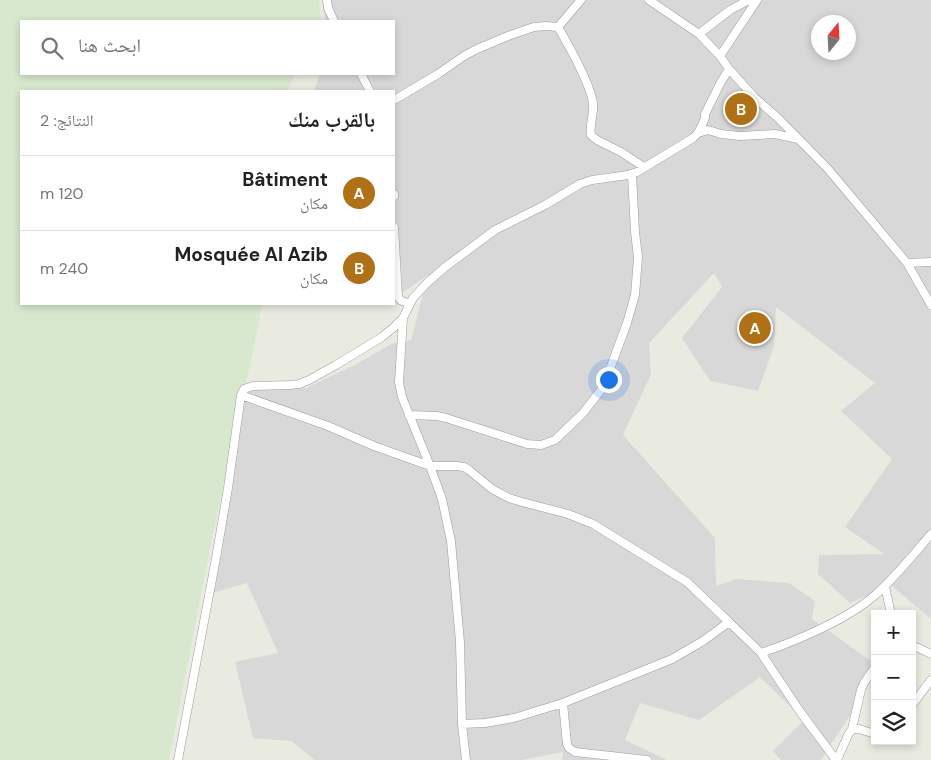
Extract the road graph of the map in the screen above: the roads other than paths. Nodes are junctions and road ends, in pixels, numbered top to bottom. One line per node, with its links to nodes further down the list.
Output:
1 (326, 0): 6 (street)
2 (581, 0): 7 (street)
3 (649, 0): 8 (street)
4 (748, 0): 8 (street)
5 (757, 0): 9 (street)
6 (334, 20)
7 (558, 27): 13 (street); 16 (street)
8 (699, 34): 9 (street)
9 (720, 56): 10 (street)
10 (729, 69): 14 (street); 15 (street)
11 (362, 75): 12 (street)
12 (369, 90)
13 (395, 99)
14 (698, 133): 15 (street); 16 (street)
15 (800, 140): 20 (street)
16 (644, 167): 17 (street)
17 (632, 174): 21 (street); 25 (street)
18 (395, 245): 21 (street)
19 (931, 262): 20 (street)
20 (907, 263): 22 (street)
21 (410, 303): 23 (street)
22 (931, 305)
23 (403, 318): 24 (street); 25 (street)
24 (241, 396): 26 (street); 41 (street)
25 (409, 415): 26 (street)
26 (430, 466): 30 (street); 38 (street)
27 (931, 534): 28 (street)
28 (885, 586): 29 (street); 32 (street)
29 (890, 610)
30 (730, 622): 32 (street); 37 (street)
31 (916, 647): 33 (street)
32 (761, 652): 44 (street)
33 (931, 654)
34 (871, 673): 39 (street)
35 (931, 680): 36 (street)
36 (916, 700)
37 (563, 703): 38 (street); 43 (street)
38 (462, 724): 42 (street)
39 (852, 729): 40 (street); 44 (street)
40 (871, 732)
41 (178, 760)
42 (466, 760)
43 (647, 760)
44 (836, 760)

